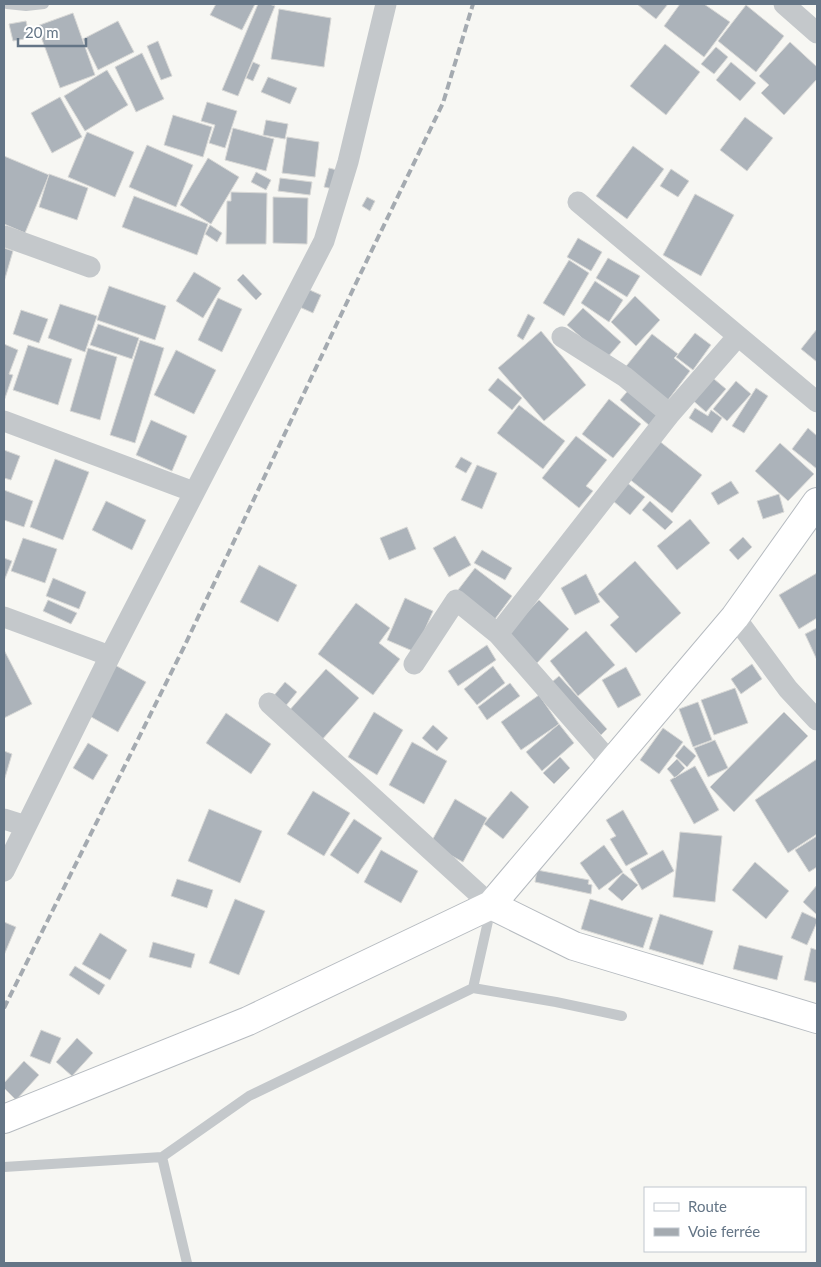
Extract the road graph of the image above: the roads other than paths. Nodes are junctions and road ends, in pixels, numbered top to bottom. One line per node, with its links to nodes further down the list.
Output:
1 (8, 4): 2 (lane)
2 (44, 4)
3 (386, 4): 14 (street)
4 (784, 4): 5 (street)
5 (817, 33)
6 (578, 202): 9 (street)
7 (4, 236): 8 (street)
8 (90, 267)
9 (738, 336): 11 (street); 12 (street)
10 (562, 337): 12 (street)
11 (817, 402)
12 (670, 414): 18 (street)
13 (4, 421): 14 (street)
14 (194, 492): 19 (street)
15 (817, 502): 17 (street)
16 (4, 617): 19 (street)
17 (735, 617): 22 (street); 23 (street)
18 (498, 634): 20 (street); 23 (street)
19 (110, 656): 25 (street)
20 (414, 664)
21 (269, 704): 27 (street)
22 (817, 720)
23 (611, 763): 27 (street)
24 (4, 819): 25 (street)
25 (26, 826): 26 (street)
26 (4, 871)
27 (492, 905): 28 (lane); 30 (street); 31 (street)
28 (473, 988): 29 (lane); 32 (lane)
29 (622, 1016)
30 (817, 1019)
31 (4, 1119)
32 (162, 1157): 33 (lane); 34 (lane)
33 (4, 1166)
34 (187, 1263)

